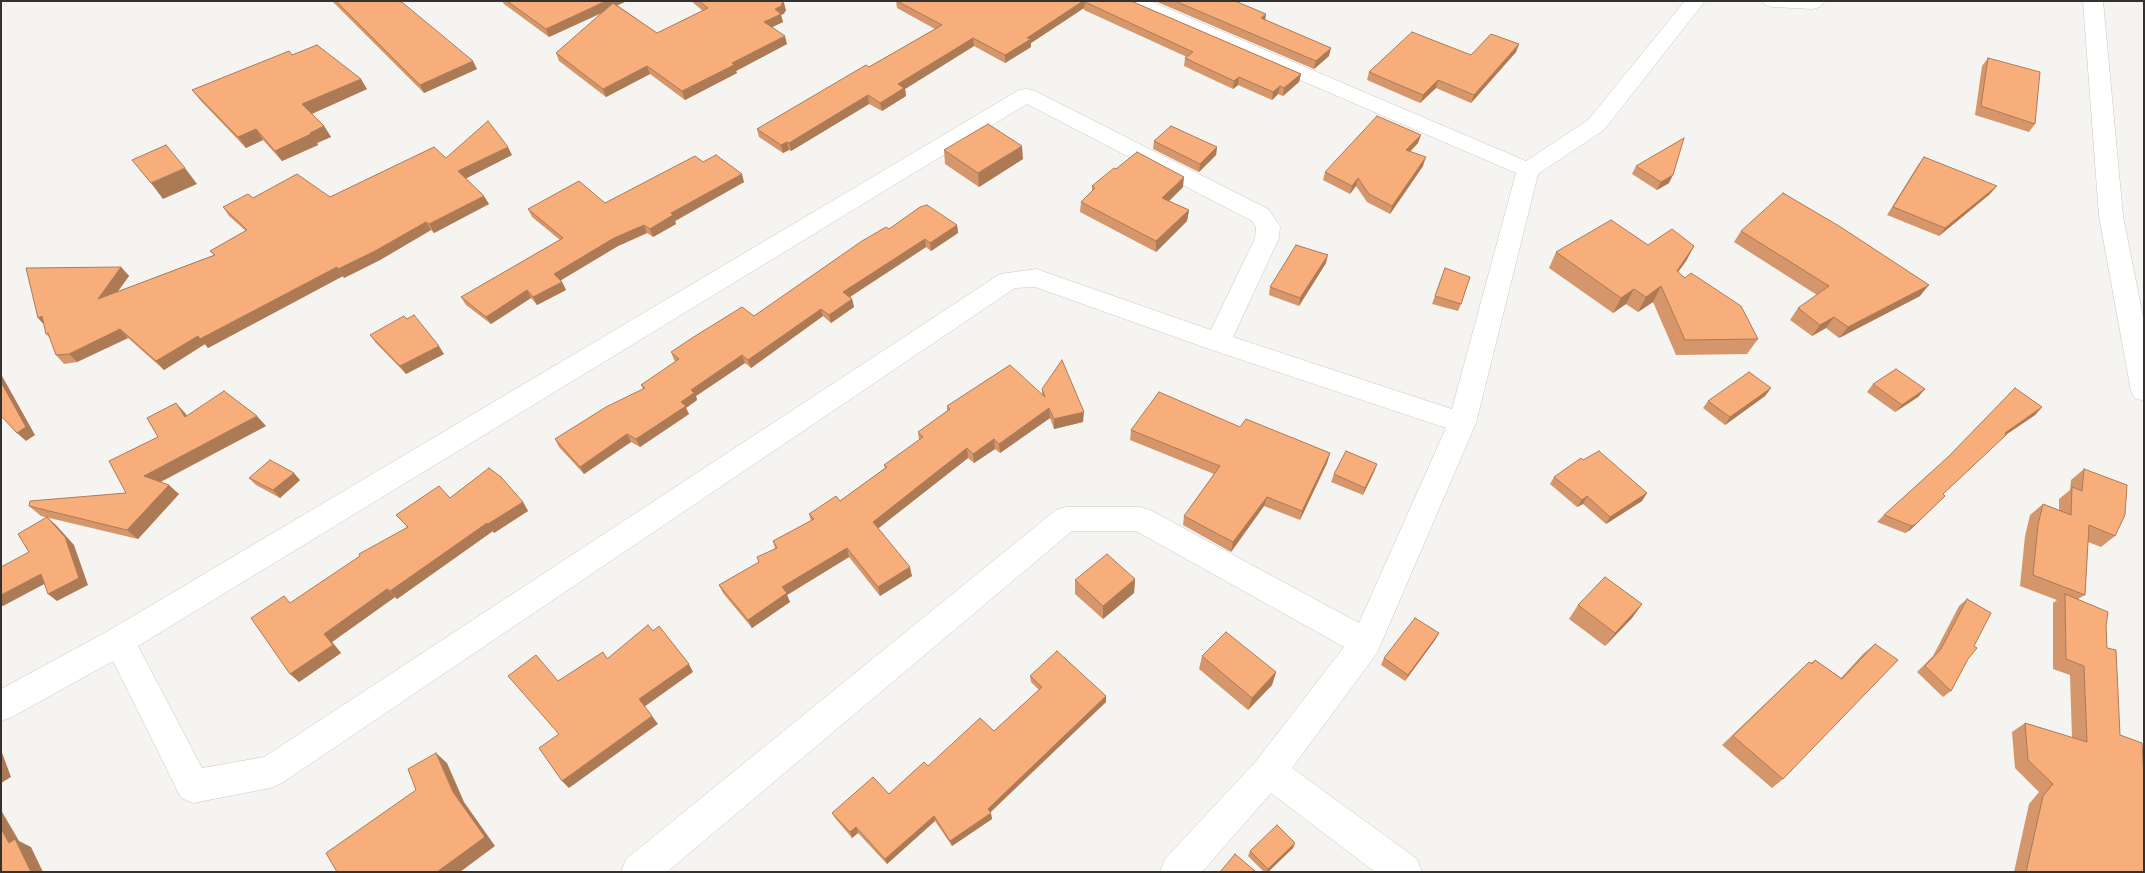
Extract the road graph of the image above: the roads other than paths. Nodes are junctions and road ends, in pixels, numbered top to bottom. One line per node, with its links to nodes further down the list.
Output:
1 (1133, 1): 6 (street)
2 (1695, 1): 6 (street)
3 (1772, 1): 4 (street)
4 (1815, 1)
5 (2093, 1): 8 (street)
6 (1528, 170): 9 (street)
7 (1218, 342): 9 (street); 10 (street); 10 (street)
8 (2144, 391)
9 (1462, 423): 11 (street)
10 (119, 642): 12 (street)
11 (1366, 643): 13 (street); 14 (street)
12 (1, 706)
13 (1269, 771): 15 (street); 16 (street)
14 (640, 872)
15 (1178, 872)
16 (1404, 872)

